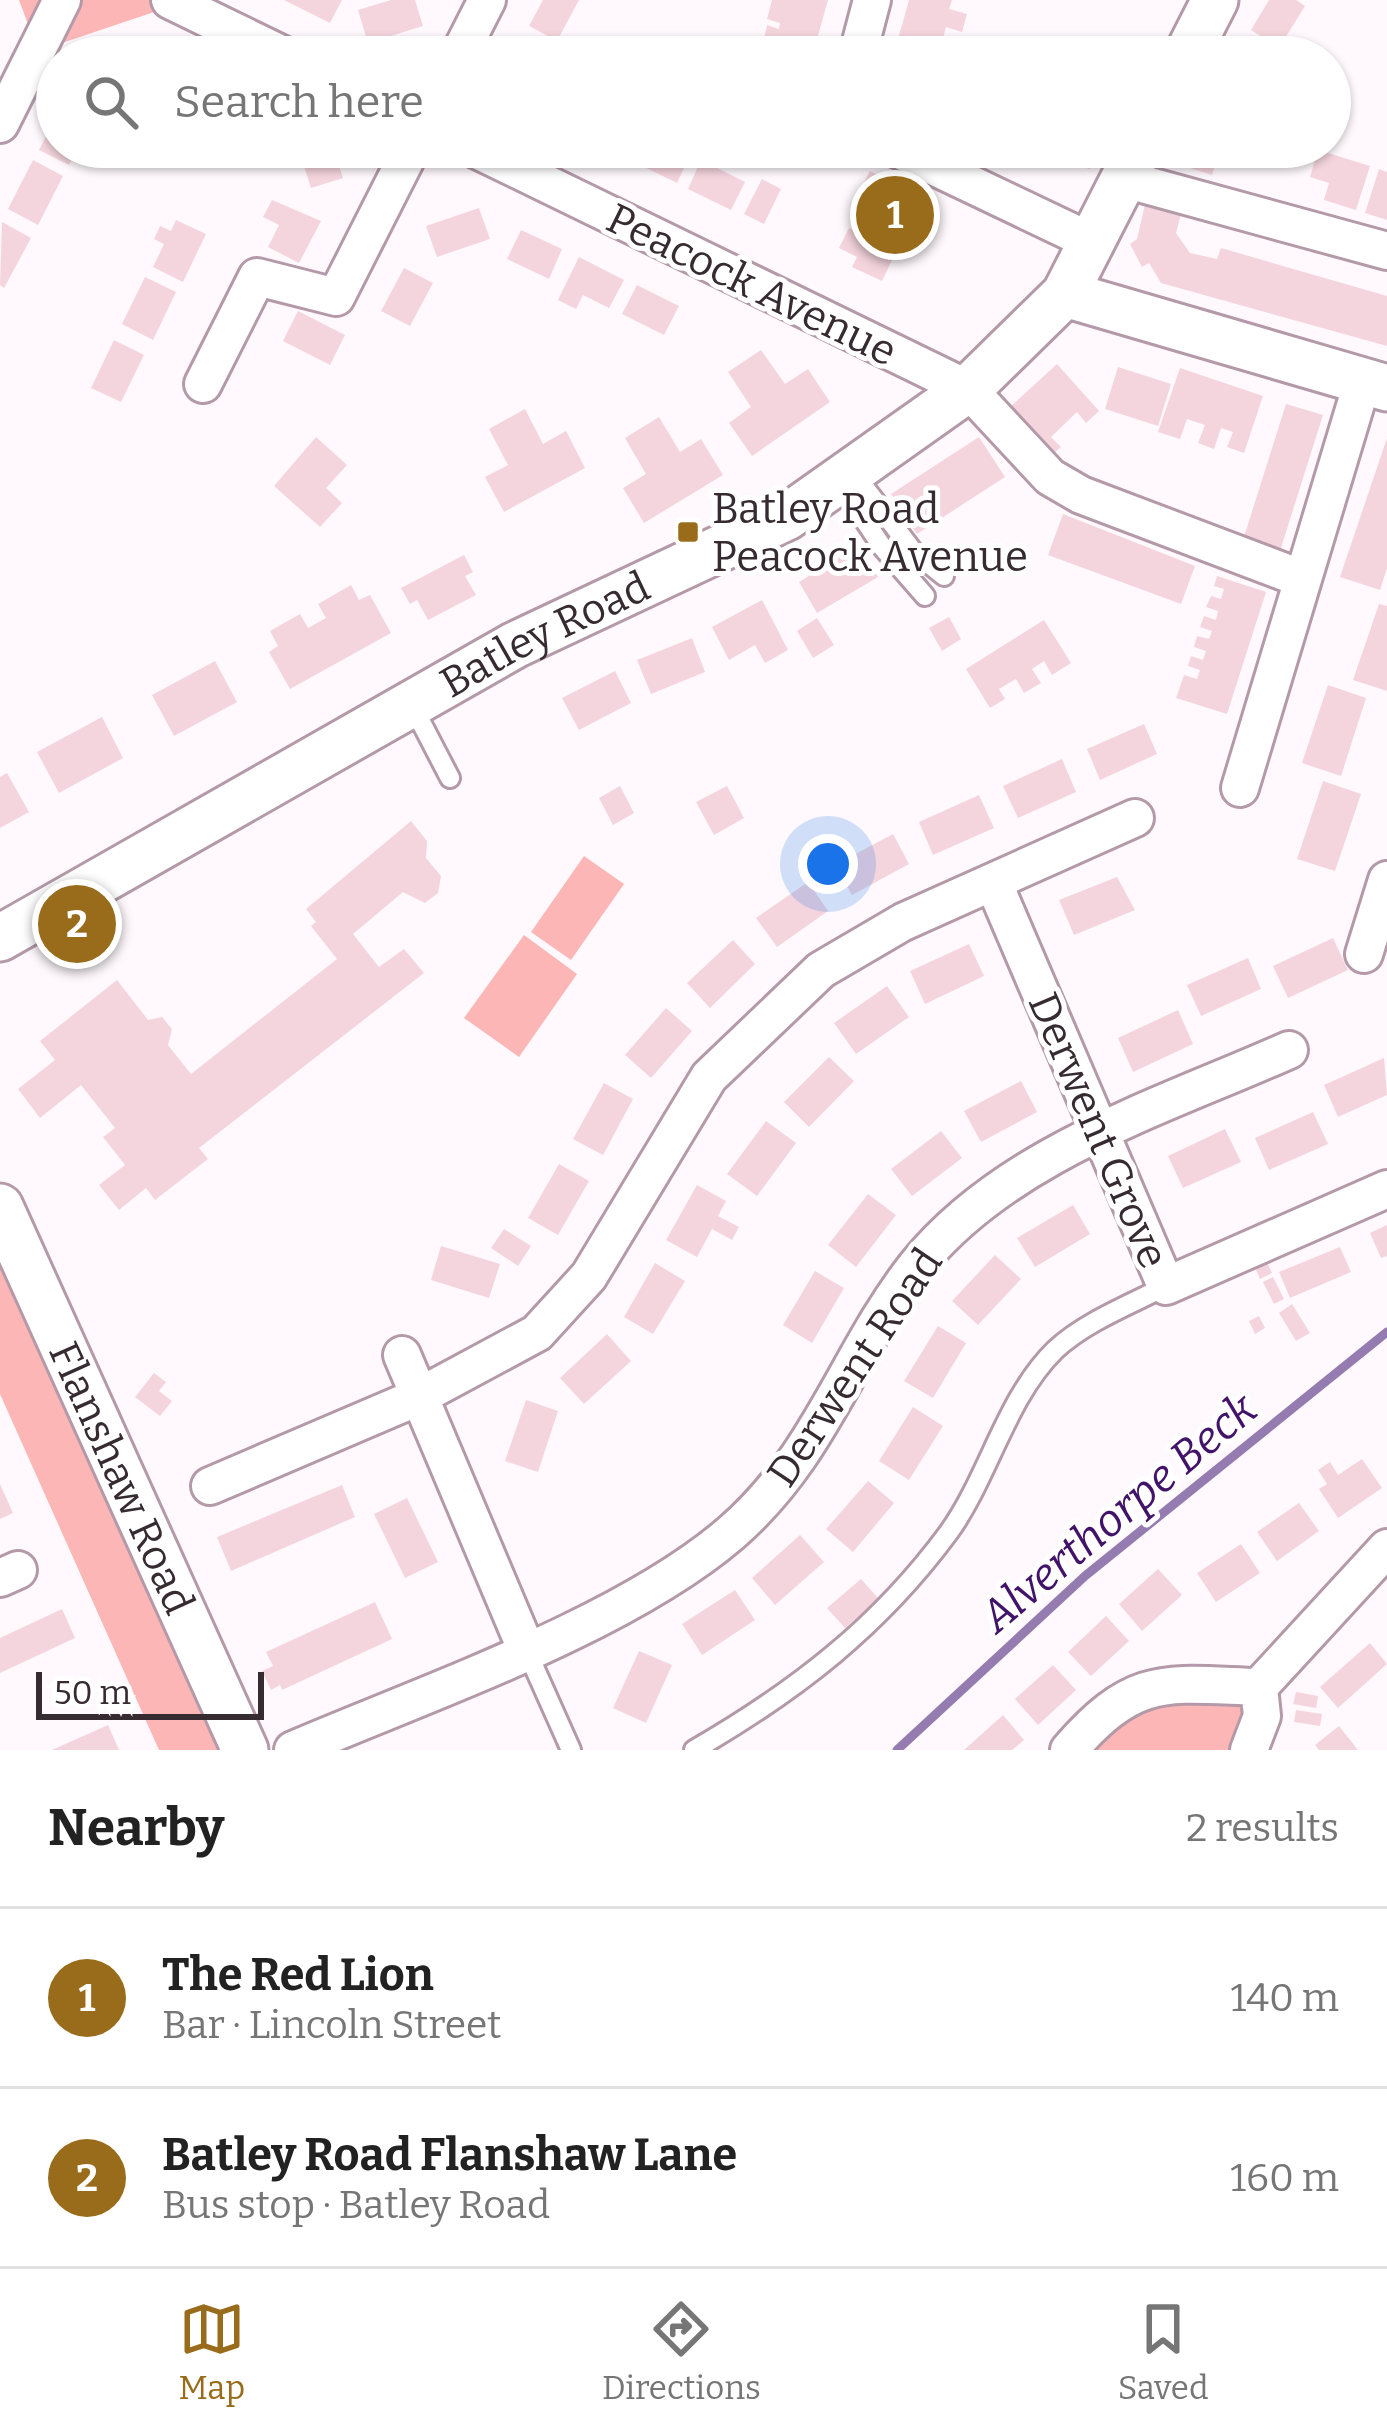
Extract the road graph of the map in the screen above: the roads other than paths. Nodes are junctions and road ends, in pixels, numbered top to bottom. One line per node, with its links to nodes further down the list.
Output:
1 (62, 0): 6 (street)
2 (170, 0): 7 (street)
3 (487, 0): 8 (street)
4 (872, 0): 9 (street)
5 (1215, 0): 10 (street)
6 (44, 36)
7 (244, 36)
8 (469, 36)
9 (863, 36)
10 (1197, 36)
11 (36, 52): 12 (street)
12 (0, 124)
13 (401, 168): 21 (street)
14 (515, 168): 23 (street, Peacock Avenue)
15 (937, 168): 18 (street)
16 (1130, 168): 18 (street, Batley Road)
17 (1146, 168): 19 (street)
18 (1093, 242): 20 (street, Batley Road)
19 (1387, 251)
20 (1064, 294): 22 (street); 23 (street, Batley Road)
21 (202, 384)
22 (1375, 384): 26 (street)
23 (968, 388): 24 (street, Batley Road); 26 (street)
24 (845, 476): 25 (lane); 27 (lane); 28 (street, Batley Road)
25 (944, 575)
26 (1303, 579): 30 (street)
27 (925, 596)
28 (411, 703): 29 (lane); 34 (street, Batley Road)
29 (450, 778)
30 (1240, 788)
31 (1135, 818): 33 (street)
32 (1387, 880): 35 (street)
33 (994, 884): 37 (street, Derwent Grove); 42 (street)
34 (0, 938)
35 (1364, 954)
36 (1288, 1049): 37 (street, Derwent Road)
37 (1100, 1134): 40 (street, Derwent Grove); 45 (street, Derwent Road)
38 (1387, 1190): 40 (street, Derwent Grove)
39 (0, 1207): 47 (street, Flanshaw Road)
40 (1166, 1286): 50 (lane)
41 (402, 1355): 42 (street)
42 (418, 1397): 43 (street); 45 (street)
43 (210, 1486)
44 (1387, 1548): 46 (street)
45 (526, 1649): 48 (street, Derwent Road); 49 (lane)
46 (1259, 1687): 51 (street); 52 (street)
47 (245, 1750)
48 (293, 1750)
49 (571, 1750)
50 (694, 1750)
51 (1069, 1750)
52 (1249, 1750)

